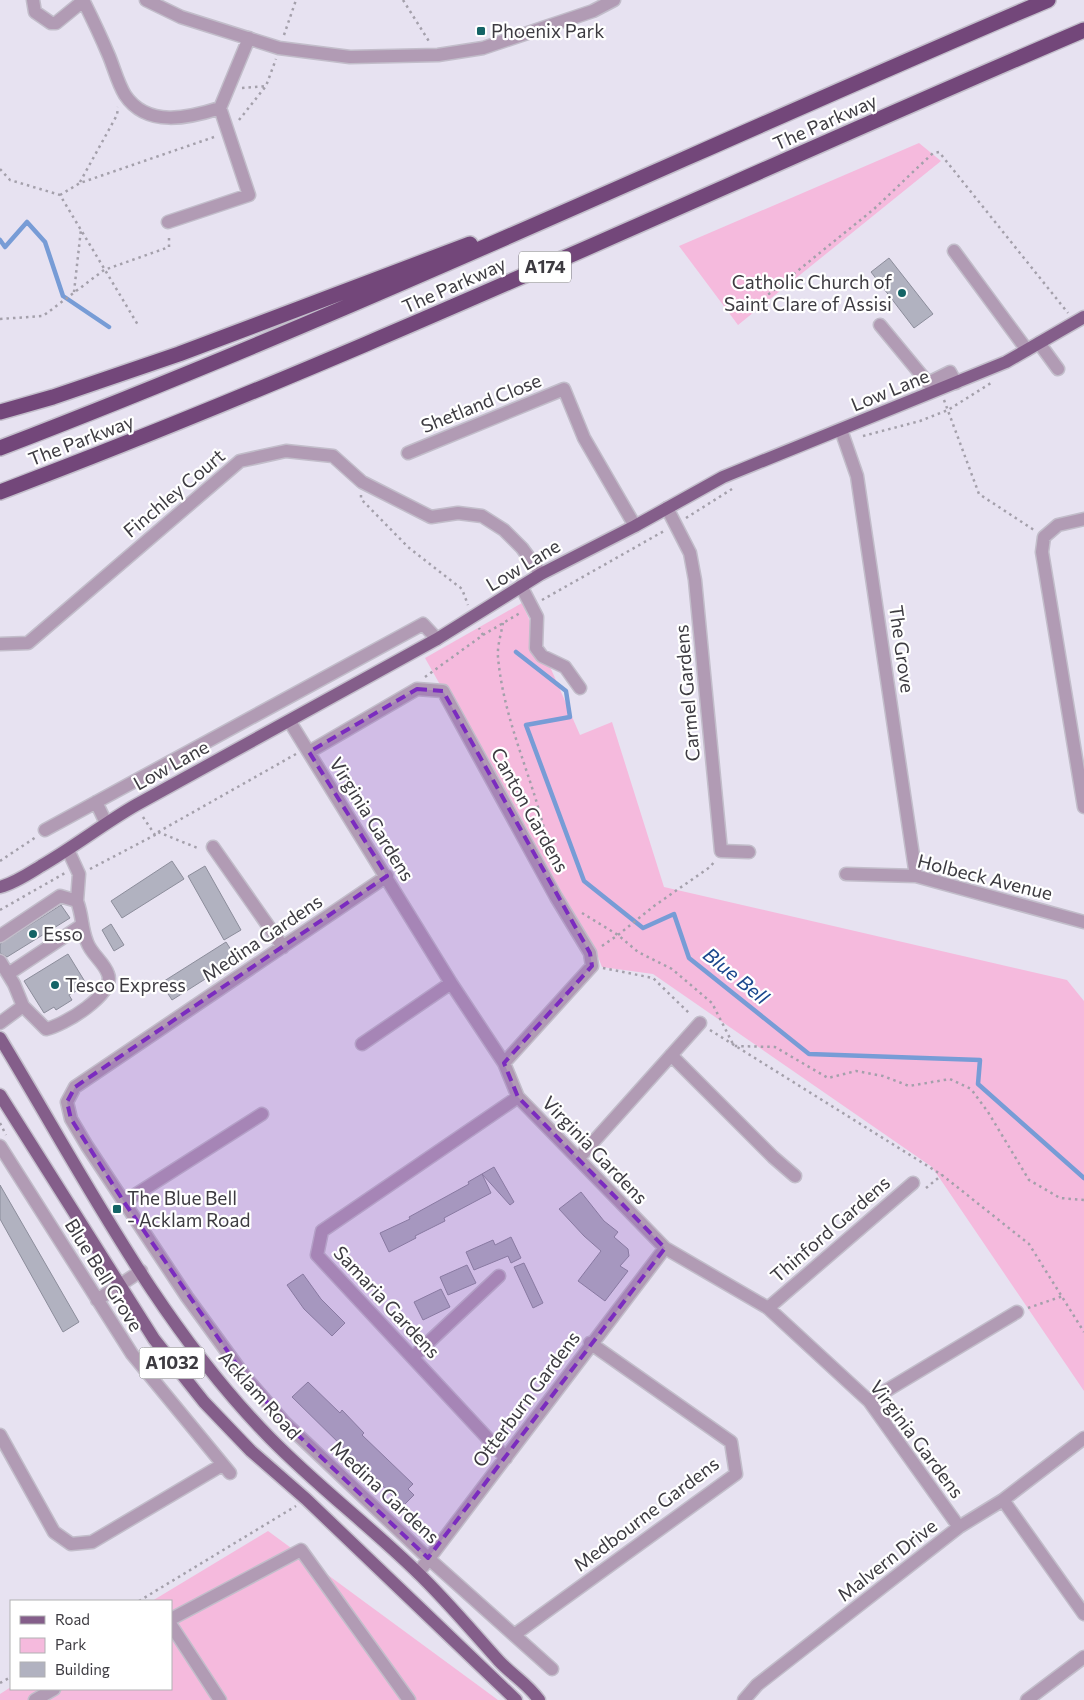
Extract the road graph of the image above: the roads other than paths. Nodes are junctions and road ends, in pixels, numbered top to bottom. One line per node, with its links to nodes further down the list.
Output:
1 (33, 0): 2 (street)
2 (83, 0): 8 (street)
3 (146, 0): 7 (street)
4 (614, 0): 7 (street)
5 (1048, 0): 9 (highway, The Parkway / A174)
6 (1084, 30): 22 (highway, The Parkway / A174)
7 (250, 38): 8 (street)
8 (220, 108): 10 (street)
9 (573, 209): 18 (highway, A174); 20 (highway, The Parkway / A174)
10 (168, 222)
11 (954, 251): 15 (street)
12 (1080, 319): 14 (main road, Low Lane)
13 (880, 325): 17 (street)
14 (1039, 343): 15 (main road, Low Lane); 16 (street)
15 (1027, 350): 17 (main road, Low Lane)
16 (1058, 369)
17 (956, 384): 19 (main road, Low Lane)
18 (0, 412)
19 (843, 435): 25 (main road, Low Lane); 44 (street, The Grove)
20 (0, 448)
21 (408, 453): 27 (street, Shetland Close)
22 (60, 470): 23 (highway, The Parkway / A174); 24 (highway)
23 (0, 492)
24 (0, 497)
25 (667, 508): 27 (main road, Low Lane); 41 (street, Carmel Gardens)
26 (1084, 519): 36 (street)
27 (635, 526): 28 (main road, Low Lane)
28 (541, 574): 29 (main road, Low Lane); 31 (street, Finchley Court)
29 (521, 586): 30 (main road, Low Lane); 32 (street)
30 (437, 639): 33 (main road, Low Lane); 35 (street)
31 (0, 644)
32 (580, 688)
33 (290, 722): 34 (street, Virginia Gardens); 37 (main road, Low Lane)
34 (307, 750): 43 (street, Virginia Gardens); 60 (street, Canton Gardens)
35 (96, 802): 37 (street); 38 (street)
36 (1084, 808)
37 (106, 823): 40 (main road, Low Lane)
38 (45, 830)
39 (213, 847): 50 (street)
40 (68, 850): 45 (main road, Low Lane); 46 (street)
41 (749, 852)
42 (846, 874): 44 (street, Holbeck Avenue)
43 (386, 876): 50 (street, Medina Gardens); 53 (street, Virginia Gardens)
44 (916, 876): 47 (street, Holbeck Avenue)
45 (0, 888)
46 (77, 901): 48 (street); 49 (street)
47 (1084, 922)
48 (82, 926): 52 (street); 54 (street)
49 (0, 936)
50 (283, 947): 68 (street, Medina Gardens)
51 (0, 962): 52 (street)
52 (8, 974): 54 (street)
53 (450, 983): 58 (street); 60 (street, Virginia Gardens)
54 (23, 1006): 55 (street)
55 (0, 1023)
56 (700, 1023): 59 (street)
57 (0, 1038): 70 (main road, Acklam Road / A1032)
58 (362, 1044)
59 (671, 1056): 65 (street); 66 (street)
60 (504, 1063): 62 (street, Virginia Gardens)
61 (0, 1095): 72 (main road, A1032)
62 (518, 1097): 65 (street, Virginia Gardens); 77 (street, Samaria Gardens)
63 (262, 1114): 68 (street)
64 (0, 1146): 73 (street, Blue Bell Grove)
65 (578, 1159): 69 (street, Virginia Gardens)
66 (795, 1176)
67 (913, 1183): 74 (street, Thinford Gardens)
68 (124, 1202): 84 (street, Medina Gardens)
69 (665, 1248): 74 (street, Virginia Gardens); 76 (street, Otterburn Gardens)
70 (141, 1272): 72 (street); 85 (main road, Acklam Road / A1032)
71 (498, 1276): 77 (street)
72 (119, 1286): 73 (street); 93 (main road, A1032)
73 (97, 1300): 79 (street, Blue Bell Grove)
74 (768, 1308): 78 (street, Virginia Gardens)
75 (1018, 1312): 78 (street)
76 (590, 1343): 81 (street, Otterburn Gardens); 89 (street, Medbourne Gardens)
77 (412, 1357): 81 (street, Samaria Gardens)
78 (869, 1401): 83 (street, Virginia Gardens)
79 (0, 1435)
80 (1084, 1438): 82 (street, Malvern Drive)
81 (506, 1458): 84 (street, Otterburn Gardens)
82 (1003, 1500): 83 (street, Malvern Drive); 86 (street)
83 (960, 1527): 98 (street, Malvern Drive)
84 (428, 1558): 85 (street, Otterburn Gardens); 89 (street, Medina Gardens)
85 (418, 1572): 97 (main road, Acklam Road / A1032)
86 (1084, 1614)
87 (172, 1618): 96 (street)
88 (172, 1627): 95 (street)
89 (514, 1635): 91 (street, Medina Gardens)
90 (1084, 1657): 99 (street)
91 (552, 1669)
92 (52, 1690): 94 (street)
93 (513, 1699)
94 (35, 1700)
95 (220, 1700)
96 (409, 1700)
97 (539, 1700)
98 (744, 1700)
99 (1027, 1700)

